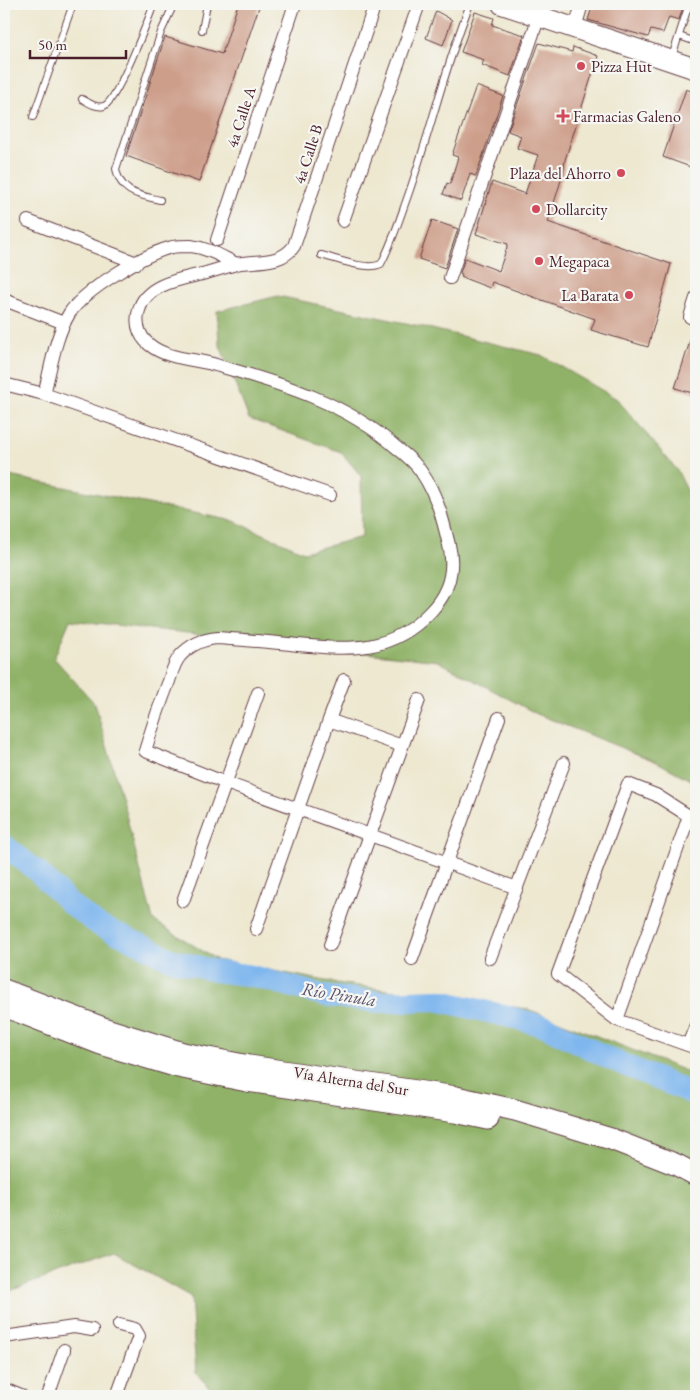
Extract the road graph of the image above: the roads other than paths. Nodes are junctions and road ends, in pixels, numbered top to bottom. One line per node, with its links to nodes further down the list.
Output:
1 (73, 4): 20 (lane)
2 (154, 4): 19 (lane)
3 (174, 4): 21 (lane)
4 (207, 4): 14 (lane)
5 (295, 4): 24 (street, 4a Calle A)
6 (419, 4): 23 (street)
7 (470, 4): 25 (lane)
8 (582, 4): 13 (street)
9 (689, 4): 15 (lane)
10 (509, 5): 12 (main road)
11 (375, 7): 27 (street, 4a Calle B)
12 (540, 13): 13 (main road); 28 (street)
13 (575, 28): 17 (main road)
14 (202, 30)
15 (679, 36): 16 (lane); 17 (lane)
16 (696, 42)
17 (671, 60): 18 (main road)
18 (696, 68)
19 (82, 99)
20 (33, 117)
21 (160, 200)
22 (28, 221): 26 (street)
23 (343, 221)
24 (217, 240)
25 (321, 255)
26 (137, 263): 27 (street); 32 (street)
27 (237, 264): 43 (street, 4a Calle B)
28 (450, 278)
29 (696, 298): 31 (street)
30 (7, 300): 32 (street)
31 (690, 317)
32 (64, 323): 34 (street)
33 (4, 384): 34 (street)
34 (44, 394): 35 (street)
35 (330, 495)
36 (344, 680): 40 (street)
37 (258, 693): 43 (street)
38 (420, 700): 41 (street)
39 (499, 718): 47 (street)
40 (329, 720): 41 (street); 44 (street)
41 (402, 746): 46 (street)
42 (564, 763): 48 (street)
43 (226, 783): 44 (street); 49 (street)
44 (298, 809): 46 (street); 50 (street)
45 (693, 817): 56 (street); 56 (street)
46 (370, 835): 47 (street); 51 (street)
47 (447, 862): 48 (street); 53 (street)
48 (517, 888): 52 (street)
49 (184, 901)
50 (256, 929)
51 (330, 946)
52 (490, 958)
53 (412, 959)
54 (4, 990): 59 (highway, Vía Alterna del Sur)
55 (4, 1006): 60 (highway, Vía Alterna del Sur)
56 (617, 1020): 58 (street)
57 (696, 1025): 58 (street)
58 (692, 1046)
59 (696, 1175)
60 (696, 1189)
61 (119, 1325): 68 (street)
62 (92, 1330): 63 (street)
63 (4, 1337)
64 (64, 1350): 67 (street)
65 (4, 1389): 66 (street)
66 (21, 1396)
67 (48, 1396)
68 (117, 1396)

